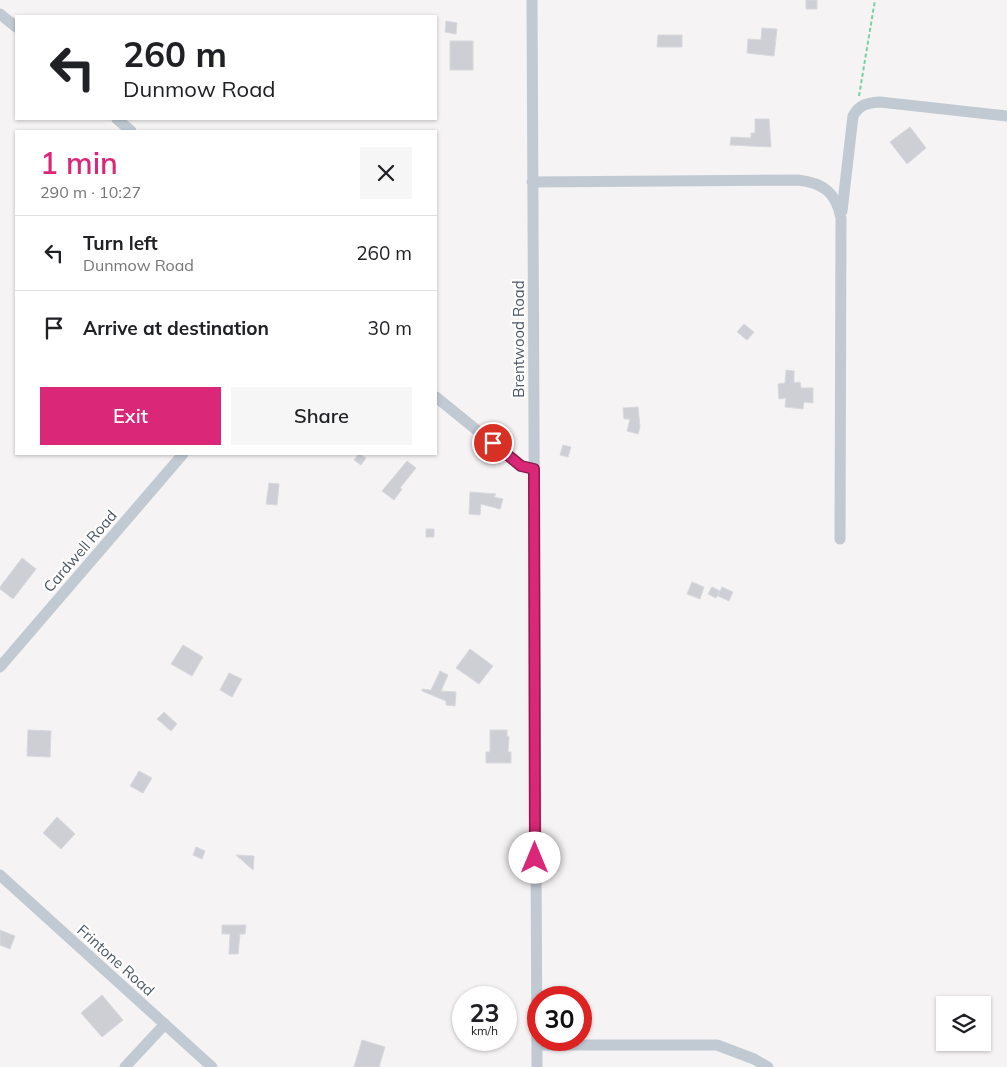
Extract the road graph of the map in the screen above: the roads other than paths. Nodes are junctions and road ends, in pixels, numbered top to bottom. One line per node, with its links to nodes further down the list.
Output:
1 (532, 0): 7 (street, Brentwood Road)
2 (0, 14): 3 (street)
3 (15, 26)
4 (1007, 116): 8 (street)
5 (118, 120): 6 (street)
6 (130, 130)
7 (532, 182): 8 (street); 11 (street, Brentwood Road)
8 (841, 218): 12 (street)
9 (437, 398): 11 (street)
10 (182, 455): 13 (street, Cardwell Road)
11 (534, 469): 15 (street, Brentwood Road)
12 (840, 539)
13 (0, 667)
14 (0, 875): 16 (street, Frintone Road)
15 (537, 986)
16 (165, 1024): 19 (street); 20 (street, Frintone Road)
17 (592, 1045): 22 (street)
18 (537, 1051): 21 (street, Brentwood Road)
19 (126, 1067)
20 (212, 1067)
21 (537, 1067)
22 (768, 1067)

